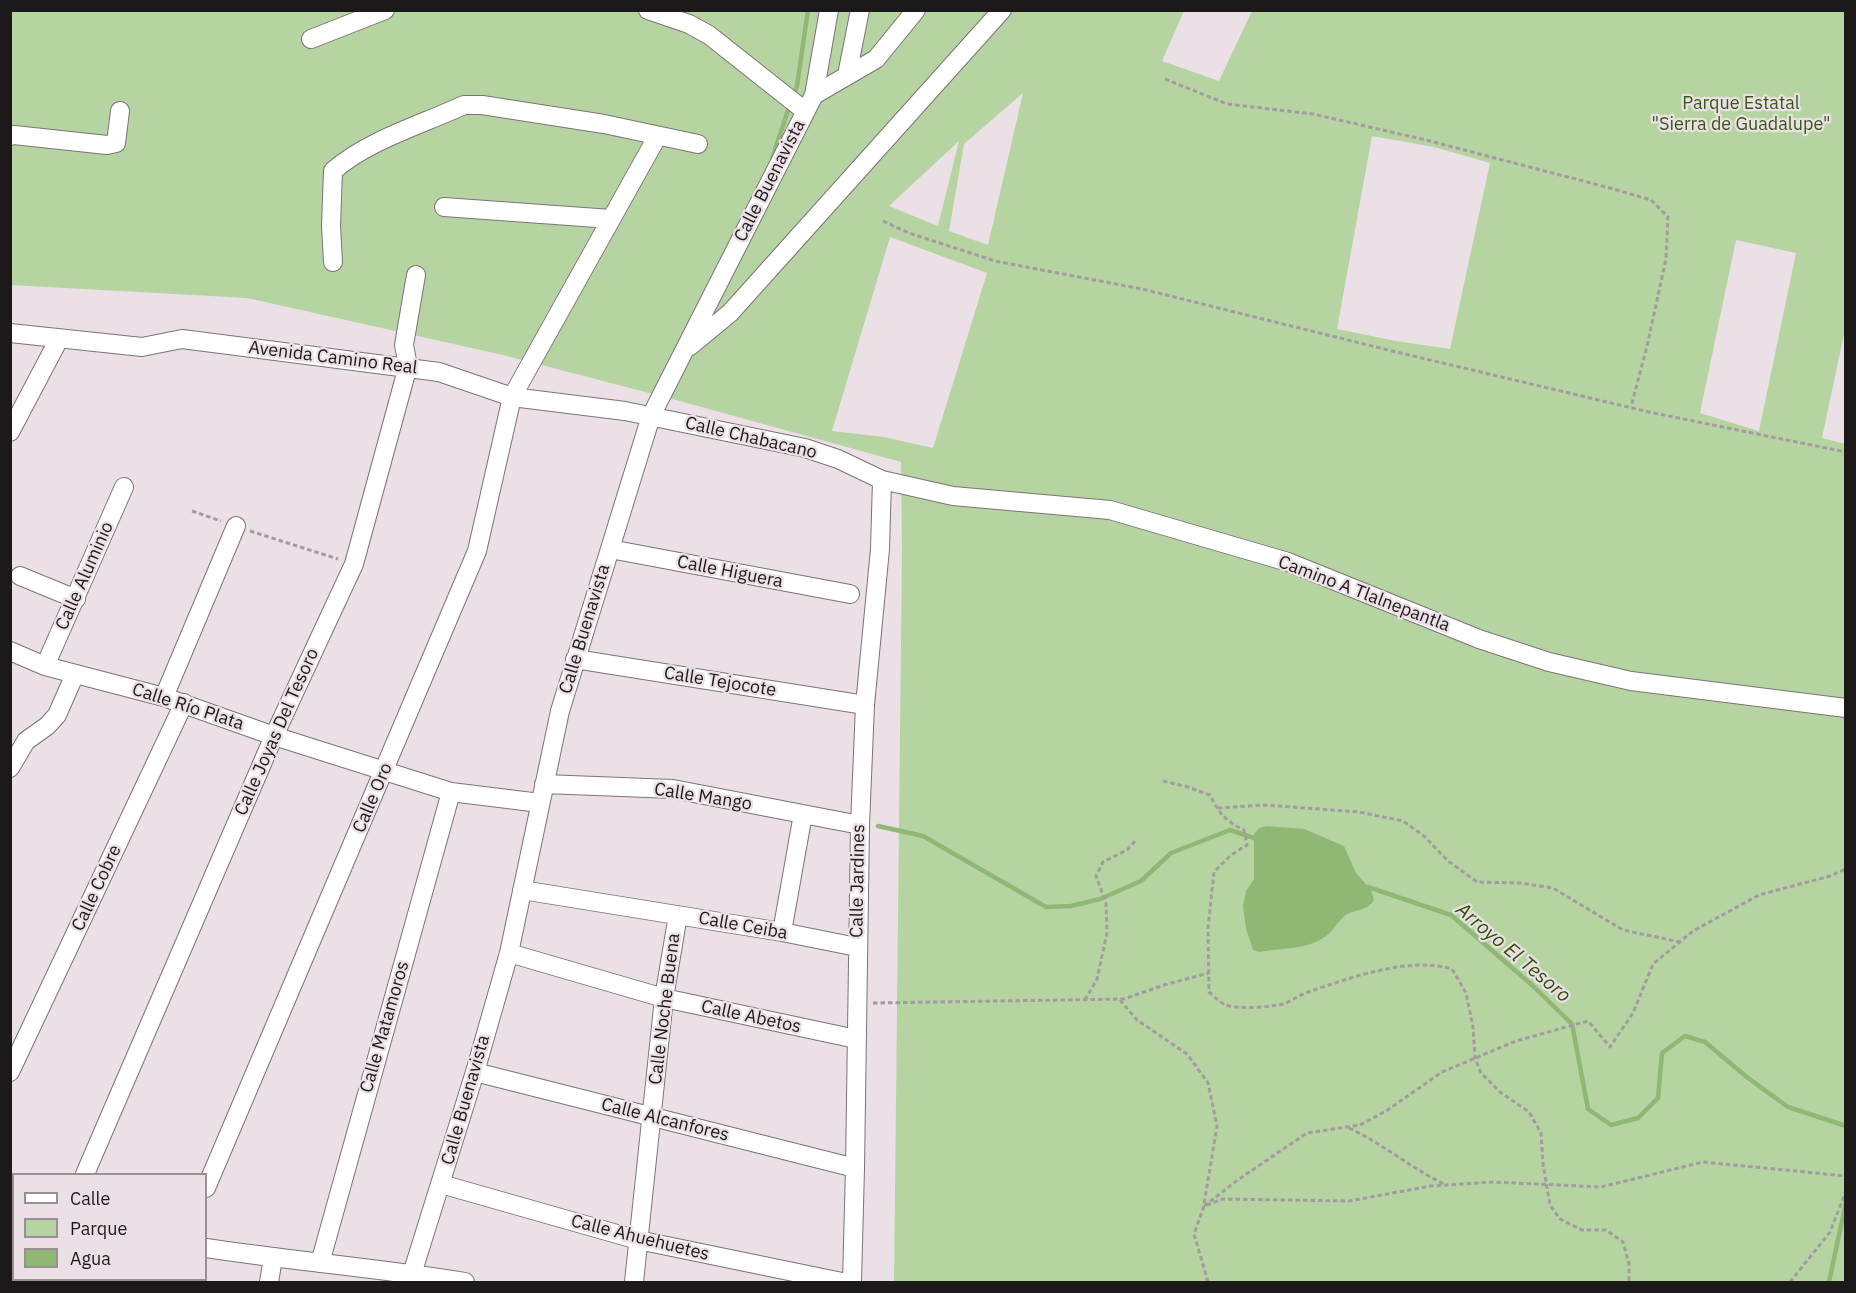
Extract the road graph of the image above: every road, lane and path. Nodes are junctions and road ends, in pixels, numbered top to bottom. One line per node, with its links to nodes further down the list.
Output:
1 (385, 10): 7 (street)
2 (648, 10): 12 (street)
3 (828, 10): 10 (street, Calle Buenavista)
4 (860, 10): 8 (street)
5 (916, 10): 8 (street)
6 (1002, 10): 23 (street)
7 (311, 39)
8 (848, 75): 10 (street)
9 (1165, 79): 26 (path)
10 (814, 95): 12 (street, Calle Buenavista)
11 (120, 111): 13 (street)
12 (805, 111): 23 (street, Calle Buenavista)
13 (10, 136)
14 (657, 137): 15 (street); 17 (street, Calle Oro); 19 (street)
15 (698, 144)
16 (444, 207): 17 (street)
17 (611, 219): 25 (street, Calle Oro)
18 (883, 221): 26 (path)
19 (333, 262)
20 (416, 274): 24 (street, Calle Joyas Del Tesoro)
21 (10, 333): 22 (street, Avenida Camino Real)
22 (59, 339): 24 (street, Avenida Camino Real); 28 (street)
23 (684, 351): 27 (street, Calle Buenavista)
24 (408, 366): 25 (street, Avenida Camino Real); 35 (street, Calle Joyas Del Tesoro)
25 (512, 397): 27 (street, Avenida Camino Real); 49 (street, Calle Oro)
26 (1631, 407): 29 (path)
27 (651, 416): 30 (street, Calle Chabacano); 34 (street, Calle Buenavista)
28 (10, 432)
29 (1845, 452)
30 (882, 480): 45 (street, Calle Jardines); 46 (street, Camino A Tlalnepantla)
31 (124, 487): 38 (street, Calle Aluminio)
32 (192, 511): 33 (path)
33 (236, 526): 35 (path); 43 (street)
34 (610, 549): 37 (street, Calle Higuera); 40 (street, Calle Buenavista)
35 (354, 564): 47 (street, Calle Joyas Del Tesoro)
36 (20, 576): 38 (street)
37 (850, 594)
38 (76, 598): 41 (street, Calle Aluminio)
39 (10, 651): 41 (street, Calle Río Plata)
40 (575, 659): 45 (street, Calle Tejocote); 51 (street, Calle Buenavista)
41 (45, 666): 42 (street, Calle Río Plata)
42 (75, 674): 43 (street, Calle Río Plata); 48 (street)
43 (164, 697): 44 (street, Calle Río Plata)
44 (184, 703): 47 (street, Calle Río Plata); 70 (street, Calle Cobre)
45 (865, 705): 56 (street, Calle Jardines)
46 (1845, 708)
47 (274, 735): 49 (street, Calle Río Plata); 78 (street, Calle Joyas Del Tesoro)
48 (10, 768)
49 (385, 770): 52 (street, Calle Río Plata); 83 (street, Calle Oro)
50 (1163, 781): 54 (path)
51 (544, 784): 53 (street, Calle Buenavista); 55 (street, Calle Mango)
52 (451, 792): 53 (street, Calle Río Plata); 89 (street, Calle Matamoros)
53 (540, 803): 59 (street, Calle Buenavista)
54 (1217, 808): 62 (path); 65 (path)
55 (803, 814): 56 (street, Calle Mango); 61 (street)
56 (860, 825): 63 (street, Calle Jardines)
57 (1137, 839): 68 (path)
58 (1845, 869): 62 (path)
59 (522, 890): 60 (street, Calle Ceiba); 64 (street, Calle Buenavista)
60 (678, 915): 61 (street, Calle Ceiba); 66 (street, Calle Noche Buena)
61 (782, 932): 63 (street, Calle Ceiba)
62 (1680, 942): 72 (path)
63 (857, 947): 69 (street, Calle Jardines)
64 (508, 952): 66 (street, Calle Abetos); 74 (street, Calle Buenavista)
65 (1209, 973): 67 (path); 72 (path)
66 (664, 998): 71 (street, Calle Abetos); 75 (street, Calle Noche Buena)
67 (1120, 999): 68 (path); 85 (path)
68 (1085, 1000): 69 (path)
69 (856, 1003): 71 (street, Calle Jardines)
70 (19, 1034): 73 (street, Calle Cobre)
71 (856, 1039): 77 (street, Calle Jardines)
72 (1475, 1058): 76 (path); 80 (path)
73 (10, 1072)
74 (476, 1072): 75 (street, Calle Alcanfores); 81 (street, Calle Buenavista)
75 (652, 1117): 77 (street, Calle Alcanfores); 86 (street, Calle Noche Buena)
76 (1348, 1127): 82 (path); 85 (path)
77 (855, 1168): 96 (street, Calle Jardines)
78 (85, 1173)
79 (1845, 1176): 80 (path)
80 (1545, 1184): 82 (path); 98 (path)
81 (441, 1185): 86 (street, Calle Ahuehuetes); 90 (street, Calle Buenavista)
82 (1446, 1185): 85 (path)
83 (207, 1186)
84 (1845, 1191): 99 (path)
85 (1204, 1206): 97 (path)
86 (638, 1240): 94 (street, Calle Noche Buena); 95 (street, Calle Ahuehuetes)
87 (207, 1248): 88 (street)
88 (273, 1258): 89 (street); 92 (street)
89 (320, 1263): 91 (street)
90 (412, 1274): 91 (street); 93 (street)
91 (387, 1277)
92 (269, 1282)
93 (465, 1282)
94 (634, 1282)
95 (842, 1282)
96 (852, 1282)
97 (1208, 1282)
98 (1629, 1282)
99 (1790, 1282)

